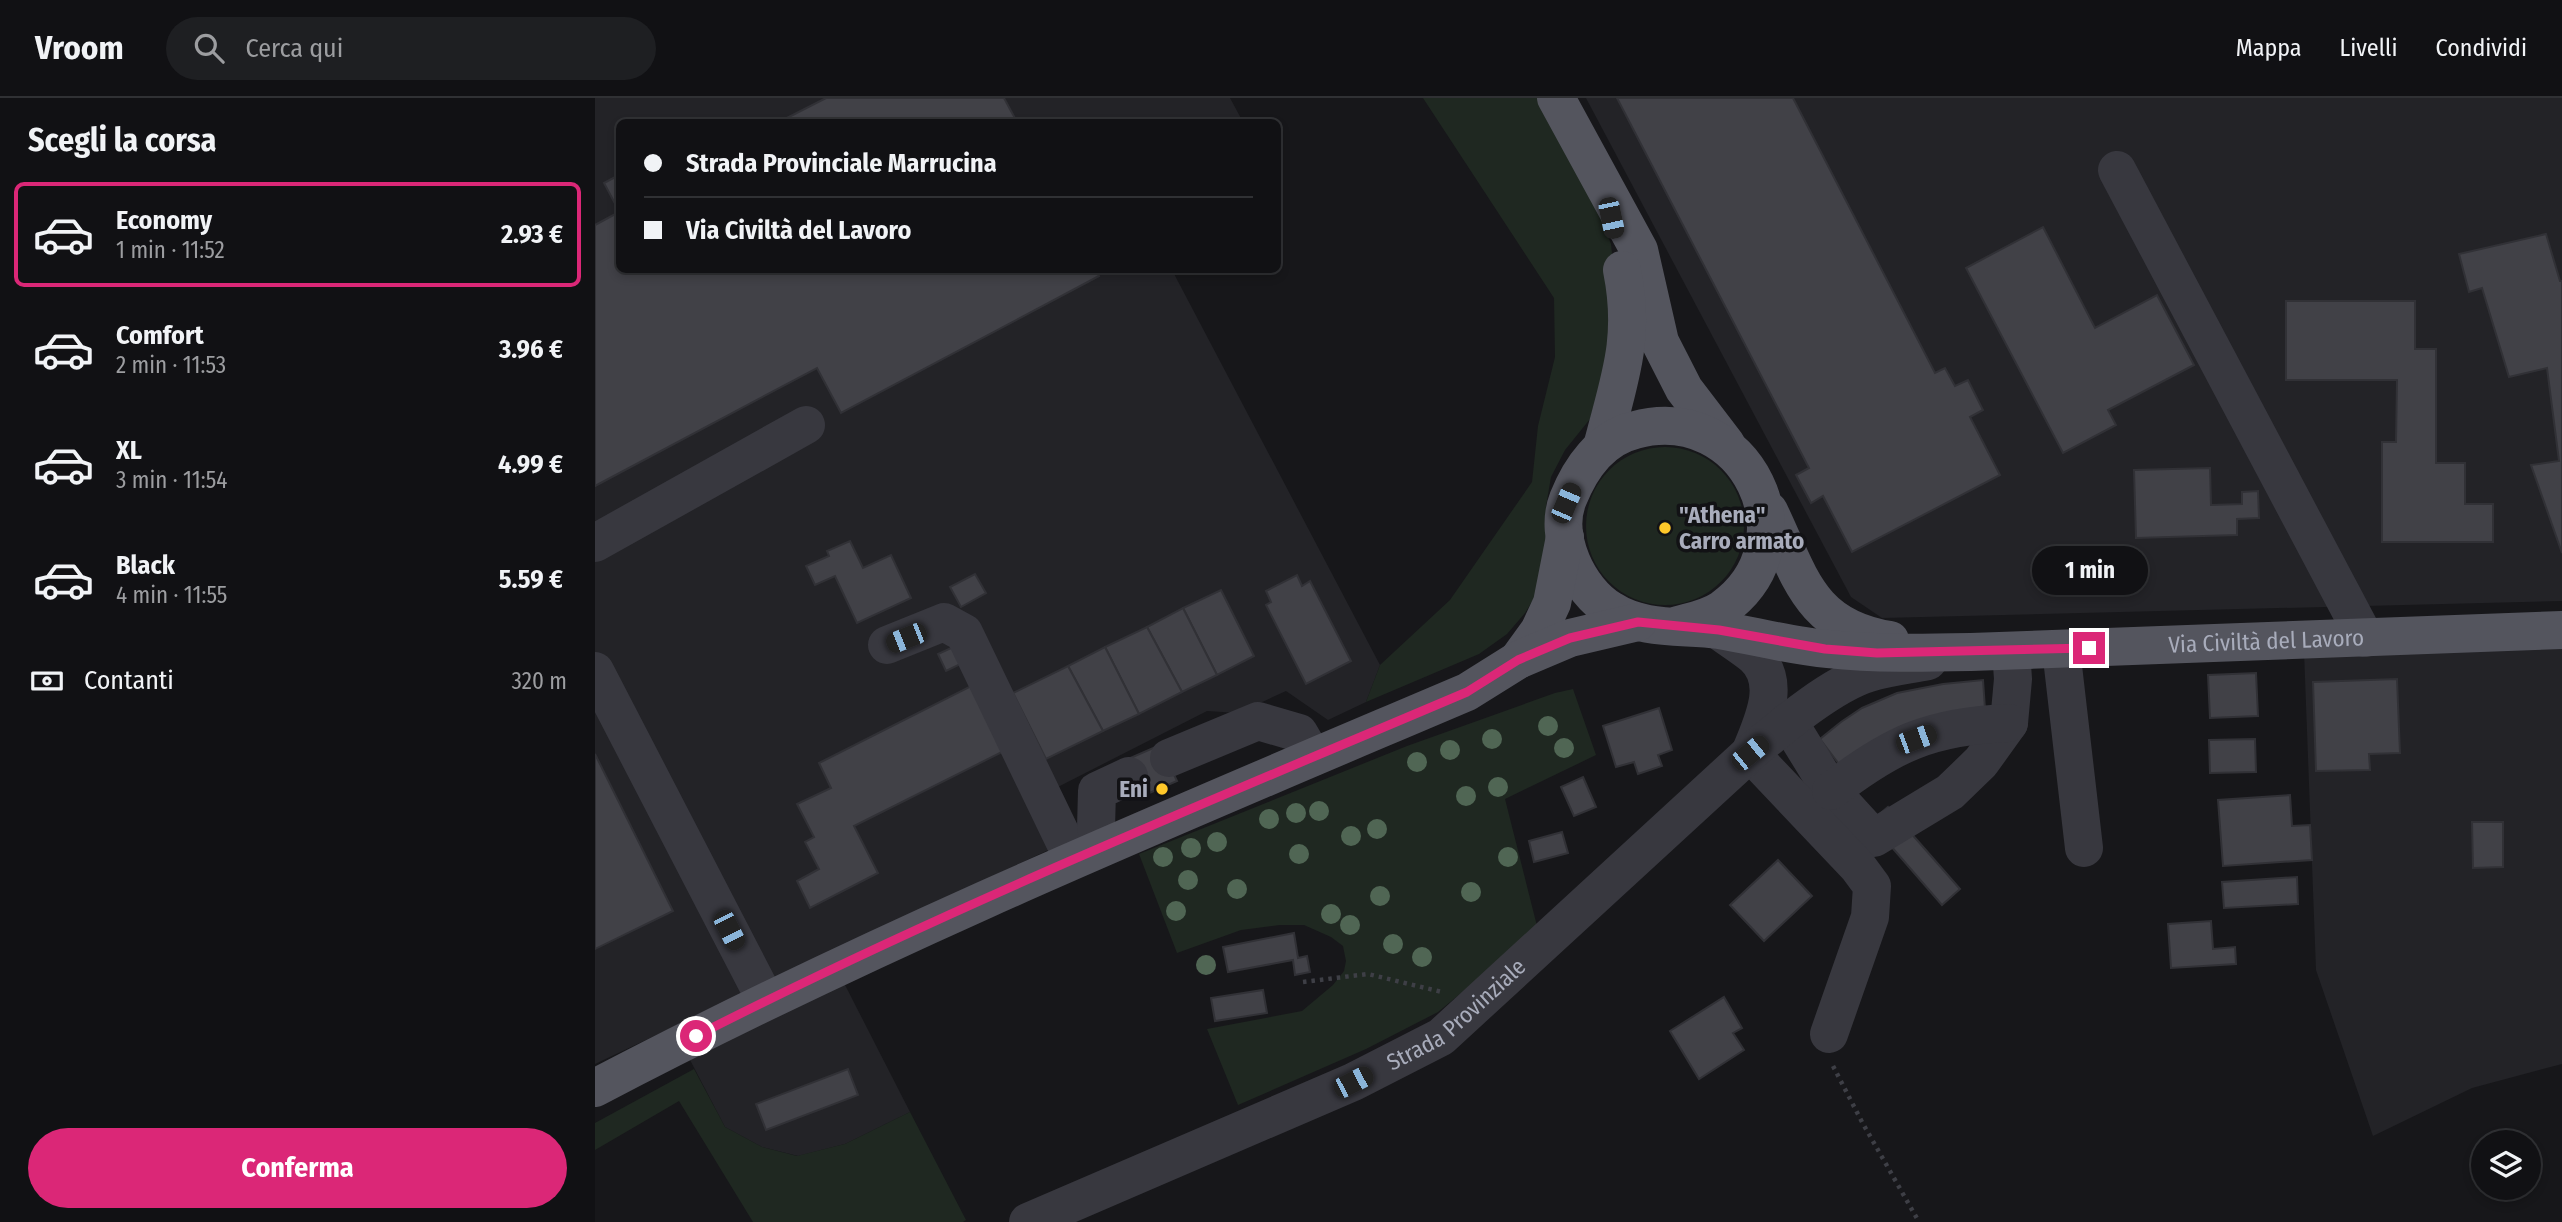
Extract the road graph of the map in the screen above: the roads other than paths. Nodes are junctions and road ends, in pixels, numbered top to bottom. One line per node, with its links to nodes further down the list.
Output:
1 (1556, 98): 3 (main road)
2 (2117, 170): 15 (street)
3 (1606, 192): 5 (main road); 6 (main road)
4 (806, 425): 9 (street)
5 (1602, 447): 6 (main road); 8 (main road)
6 (1730, 449): 7 (main road)
7 (1759, 489): 10 (main road); 12 (main road)
8 (1565, 537): 11 (main road); 21 (main road)
9 (595, 543)
10 (1807, 593): 17 (street); 20 (main road)
11 (1638, 622): 12 (main road); 21 (main road)
12 (1678, 625): 14 (main road)
13 (2562, 629): 15 (main road, Via Civiltà del Lavoro)
14 (1719, 630): 17 (main road); 25 (street)
15 (2365, 638): 18 (main road, Via Civiltà del Lavoro)
16 (887, 645): 31 (street)
17 (1825, 649): 20 (main road); 23 (street)
18 (2061, 649): 19 (main road, Via Civiltà del Lavoro); 30 (street)
19 (2011, 651): 20 (main road, Via Civiltà del Lavoro); 24 (street)
20 (1971, 652): 23 (street)
21 (1518, 660): 26 (main road)
22 (595, 671): 32 (street)
23 (1789, 721): 25 (street, Strada Provinziale); 29 (street)
24 (2008, 723): 29 (street); 29 (street)
25 (1750, 753): 33 (street); 35 (street, Strada Provinziale)
26 (1313, 757): 27 (street); 31 (main road)
27 (1169, 758)
28 (1129, 776): 31 (street)
29 (1831, 791)
30 (2084, 848)
31 (1088, 852): 32 (main road)
32 (766, 1001): 34 (main road)
33 (1829, 1034)
34 (595, 1088)
35 (1028, 1222)

